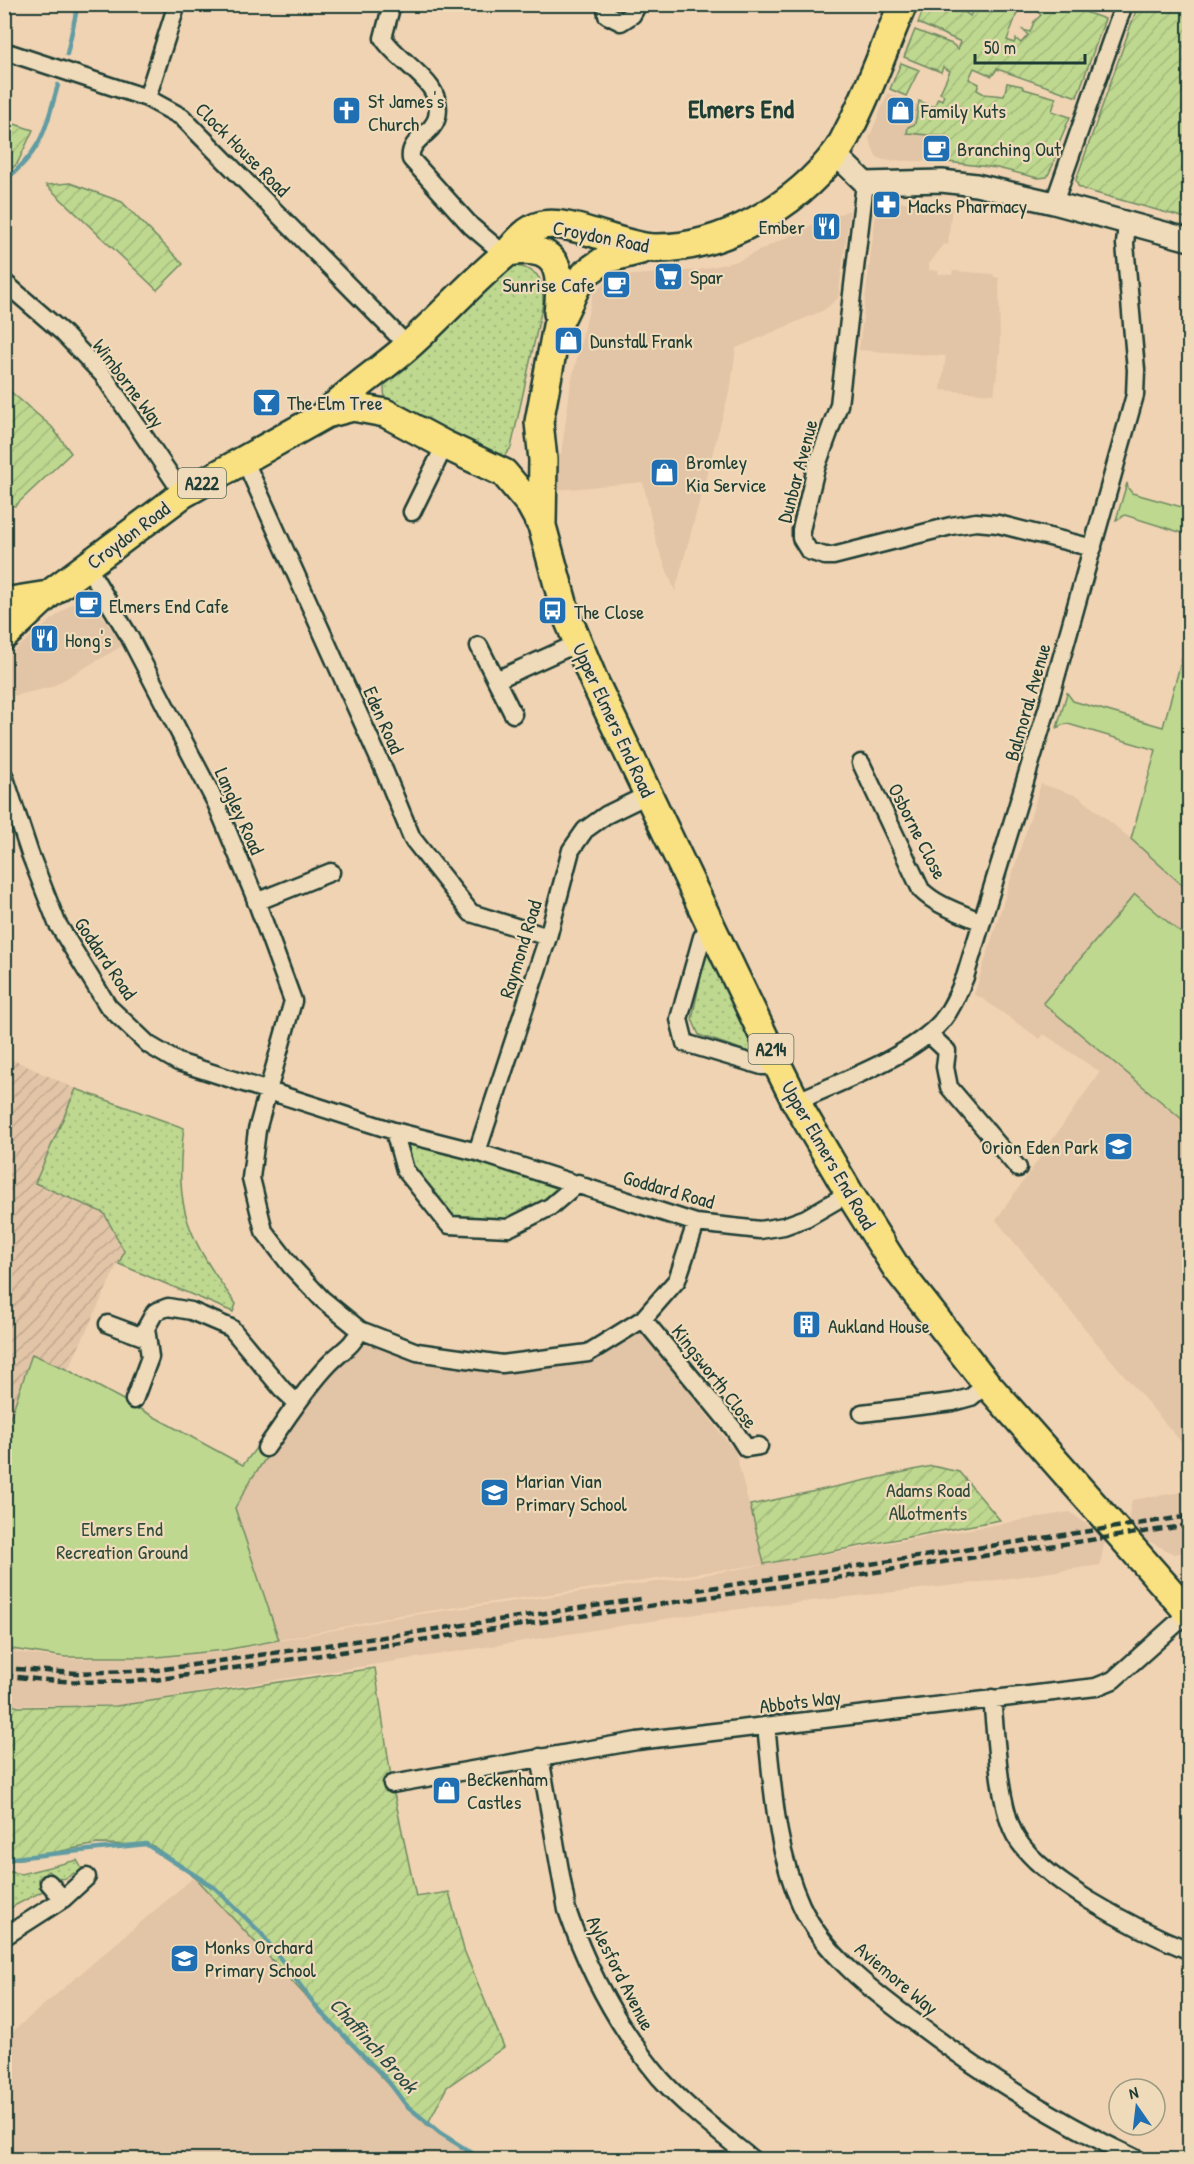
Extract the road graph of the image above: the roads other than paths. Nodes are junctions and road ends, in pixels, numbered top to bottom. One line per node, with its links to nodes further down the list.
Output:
1 (177, 4): 8 (street)
2 (392, 4): 15 (street)
3 (606, 4): 4 (street)
4 (638, 4)
5 (903, 4): 9 (main road, Croydon Road)
6 (1124, 4): 11 (street)
7 (4, 51): 8 (street, Clock House Road)
8 (147, 98): 18 (street, Clock House Road)
9 (835, 154): 10 (street); 14 (main road, Croydon Road)
10 (865, 183): 11 (street); 29 (street, Dunbar Avenue)
11 (1054, 203): 12 (street)
12 (1127, 223): 13 (street); 29 (street, Balmoral Avenue)
13 (1190, 240)
14 (654, 248): 15 (main road, Croydon Road); 17 (main road)
15 (506, 253): 17 (main road, Croydon Road); 18 (main road, Croydon Road)
16 (4, 282): 26 (street, Wimborne Way)
17 (557, 326): 23 (main road)
18 (408, 346): 19 (main road, Croydon Road)
19 (376, 374): 20 (main road); 21 (main road, Croydon Road)
20 (385, 413): 21 (main road, Croydon Road); 22 (main road, Croydon Road)
21 (326, 414): 24 (main road, Croydon Road / A222)
22 (445, 445): 25 (main road, Croydon Road); 27 (street)
23 (534, 458): 25 (main road); 28 (main road)
24 (244, 459): 26 (main road, Croydon Road / A222); 45 (street, Eden Road)
25 (504, 472): 28 (main road)
26 (183, 494): 30 (main road, Croydon Road / A222)
27 (412, 512)
28 (542, 526): 34 (main road, Upper Elmers End Road / A214)
29 (1093, 548): 43 (street, Balmoral Avenue)
30 (87, 566): 31 (main road, Croydon Road / A222); 42 (street, Langley Road)
31 (48, 595): 32 (main road); 33 (main road, Croydon Road / A222)
32 (4, 602)
33 (4, 636)
34 (578, 643): 36 (street); 40 (main road, Upper Elmers End Road / A214)
35 (479, 646): 36 (street)
36 (496, 681): 37 (street)
37 (513, 714)
38 (861, 763): 43 (street, Osborne Close)
39 (4, 775): 48 (street, Goddard Road)
40 (649, 794): 44 (main road, Upper Elmers End Road / A214); 45 (street, Raymond Road)
41 (331, 872): 42 (street)
42 (256, 902): 48 (street, Langley Road)
43 (982, 922): 46 (street, Balmoral Avenue)
44 (711, 924): 47 (main road, Upper Elmers End Road / A214); 47 (street)
45 (548, 937): 51 (street, Raymond Road)
46 (929, 1034): 49 (street, Balmoral Avenue); 52 (street)
47 (778, 1066): 49 (main road, Upper Elmers End Road / A214)
48 (269, 1090): 50 (street, Goddard Road); 58 (street, Langley Road)
49 (796, 1102): 54 (main road, Upper Elmers End Road / A214)
50 (394, 1131): 51 (street, Goddard Road); 53 (street)
51 (477, 1152): 53 (street, Goddard Road)
52 (1018, 1168)
53 (578, 1184): 55 (street, Goddard Road)
54 (849, 1192): 55 (street, Goddard Road); 60 (main road, Upper Elmers End Road / A214)
55 (696, 1223): 56 (street, Langley Road)
56 (643, 1319): 58 (street, Langley Road); 64 (street, Kingsworth Close)
57 (108, 1324): 59 (street)
58 (360, 1330): 62 (street)
59 (146, 1338): 61 (street); 62 (street)
60 (987, 1384): 63 (street); 66 (main road, Upper Elmers End Road / A214)
61 (134, 1400)
62 (297, 1403): 65 (street)
63 (862, 1413)
64 (759, 1446)
65 (266, 1448)
66 (1189, 1614): 67 (street, Abbots Way)
67 (992, 1698): 68 (street, Abbots Way); 75 (street)
68 (766, 1726): 69 (street, Abbots Way); 77 (street, Aviemore Way)
69 (540, 1757): 70 (street, Abbots Way); 76 (street, Aylesford Avenue)
70 (392, 1784)
71 (87, 1877): 73 (street)
72 (49, 1882): 73 (street)
73 (63, 1899): 74 (street)
74 (4, 1937)
75 (1190, 1951)
76 (753, 2160)
77 (1139, 2160)

